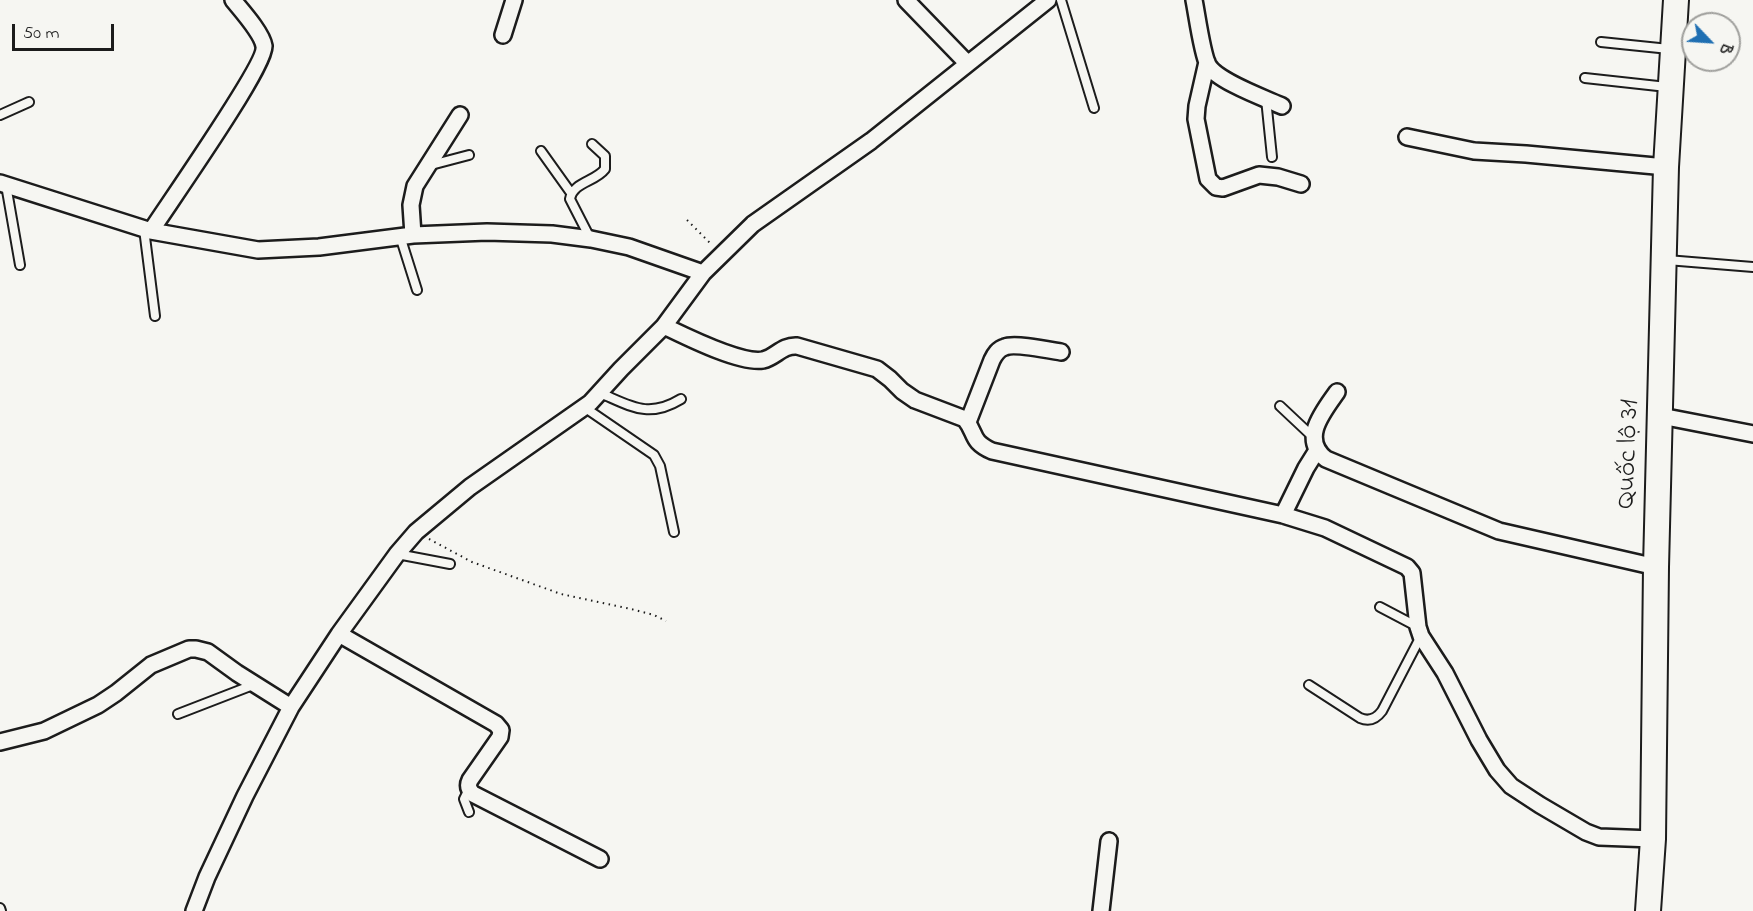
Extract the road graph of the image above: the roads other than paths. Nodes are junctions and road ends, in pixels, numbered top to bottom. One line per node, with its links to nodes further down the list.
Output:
1 (233, 0): 31 (street)
2 (514, 0): 8 (street)
3 (906, 0): 12 (street)
4 (1048, 0): 12 (street)
5 (1061, 0): 18 (lane)
6 (1194, 0): 11 (street)
7 (1676, 0): 10 (highway, Quốc lộ 31)
8 (503, 36)
9 (1601, 42): 10 (lane)
10 (1673, 49): 14 (highway, Quốc lộ 31)
11 (1207, 62): 15 (street); 29 (street)
12 (967, 63): 37 (street)
13 (1585, 78): 14 (lane)
14 (1671, 88): 27 (highway, Quốc lộ 31)
15 (1266, 99): 17 (street); 25 (lane)
16 (28, 102): 20 (lane)
17 (1282, 106)
18 (1094, 108)
19 (460, 115): 26 (street)
20 (0, 116)
21 (1407, 137): 27 (street)
22 (592, 144): 30 (lane)
23 (541, 151): 30 (lane)
24 (470, 155): 26 (lane)
25 (1272, 157)
26 (427, 166): 32 (street)
27 (1666, 167): 34 (highway, Quốc lộ 31)
28 (3, 184): 31 (street); 35 (lane)
29 (1301, 184)
30 (571, 193): 33 (lane)
31 (147, 230): 32 (street); 39 (lane)
32 (406, 236): 33 (street); 38 (lane)
33 (591, 239): 37 (street)
34 (1665, 260): 36 (lane); 47 (highway, Quốc lộ 31)
35 (20, 265)
36 (1753, 267)
37 (703, 273): 40 (street)
38 (417, 290)
39 (155, 316)
40 (664, 326): 43 (street); 48 (street)
41 (1062, 352): 48 (street)
42 (1337, 392): 50 (street)
43 (600, 393): 44 (lane); 46 (street)
44 (681, 399)
45 (1280, 406): 50 (lane)
46 (584, 407): 52 (lane); 53 (street)
47 (1661, 416): 49 (street); 55 (highway, Quốc lộ 31)
48 (968, 422): 51 (street)
49 (1753, 434)
50 (1315, 444): 51 (street); 55 (street)
51 (1283, 515): 57 (street)
52 (674, 532)
53 (397, 554): 54 (lane); 58 (street)
54 (450, 564)
55 (1656, 567): 66 (highway, Quốc lộ 31)
56 (1380, 607): 57 (lane)
57 (1420, 632): 60 (lane); 66 (street)
58 (339, 634): 61 (street); 64 (street)
59 (255, 684): 61 (street); 62 (lane); 63 (street)
60 (1310, 685)
61 (291, 707): 69 (street)
62 (178, 714)
63 (0, 741)
64 (469, 789): 65 (lane); 68 (street)
65 (469, 812)
66 (1653, 839): 71 (highway, Quốc lộ 31)
67 (1110, 841): 70 (street)
68 (600, 858)
69 (194, 911)
70 (1101, 911)
71 (1648, 911)

